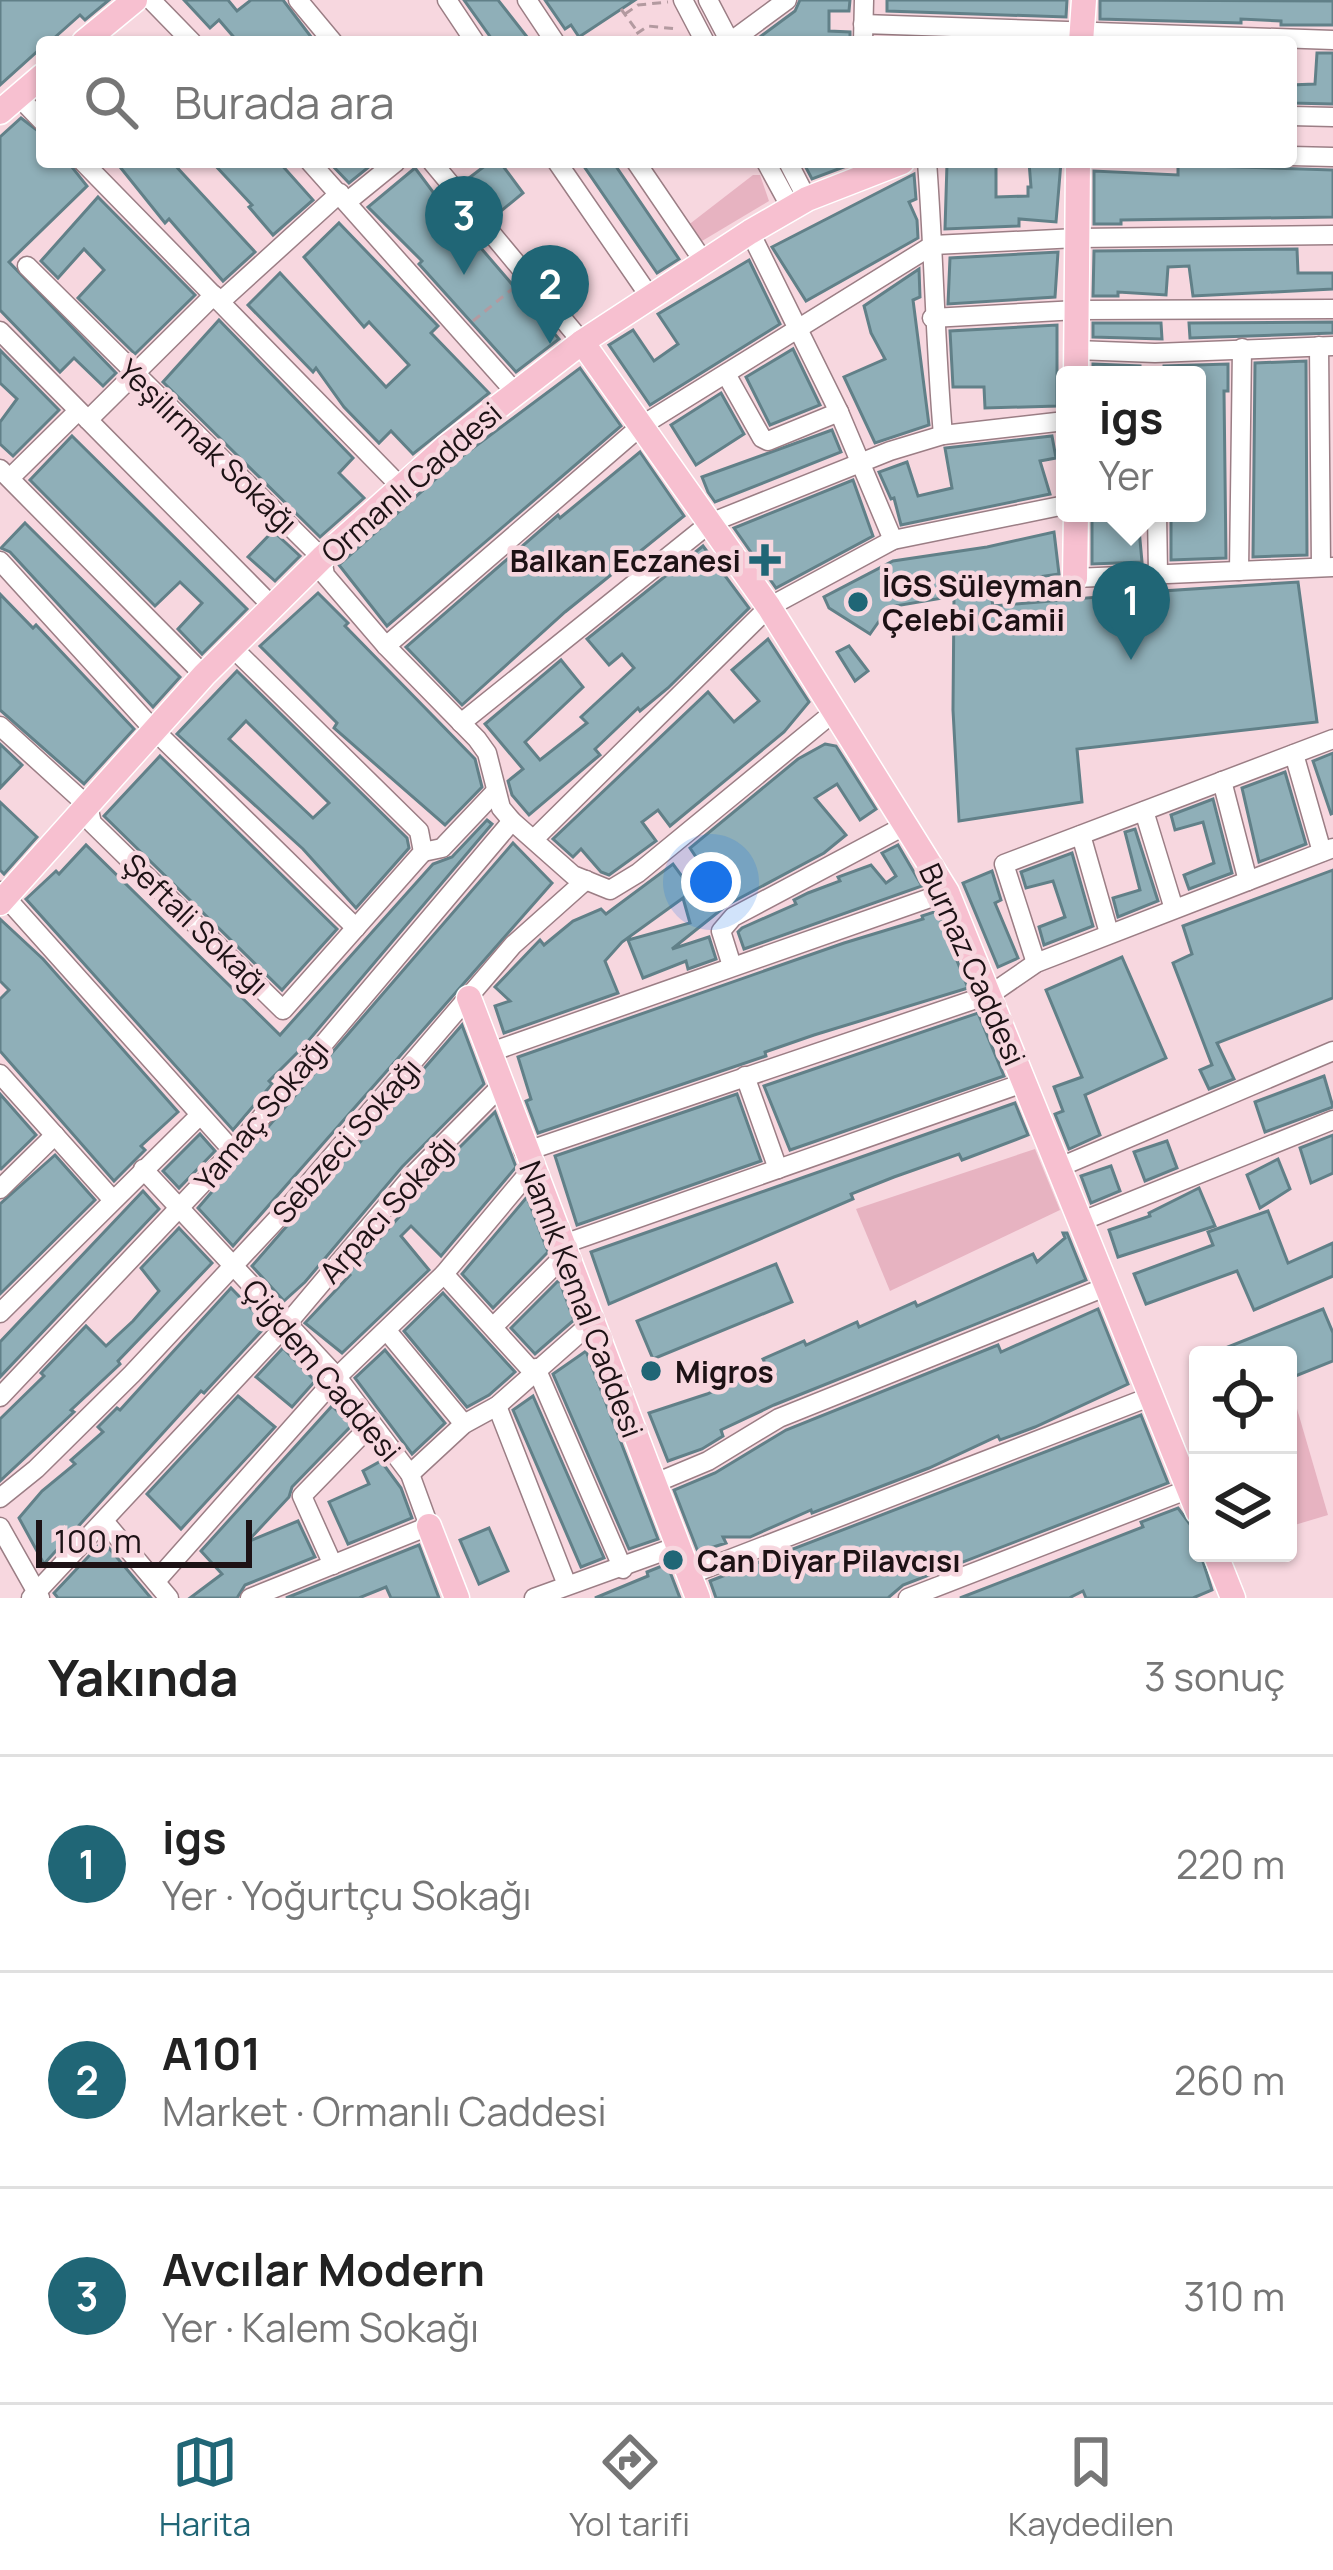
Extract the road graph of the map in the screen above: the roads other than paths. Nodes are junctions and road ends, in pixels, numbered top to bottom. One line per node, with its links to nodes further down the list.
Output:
1 (135, 0): 12 (main road)
2 (151, 0): 13 (street)
3 (298, 0): 14 (street)
4 (447, 0): 15 (street)
5 (527, 0): 16 (street)
6 (682, 0): 17 (street)
7 (708, 0): 18 (street)
8 (787, 0): 19 (street)
9 (864, 0): 11 (street)
10 (1084, 0): 21 (main road)
11 (863, 33): 20 (street)
12 (91, 36)
13 (186, 36)
14 (328, 36)
15 (471, 36)
16 (551, 36)
17 (701, 36)
18 (727, 36)
19 (738, 36)
20 (1005, 36)
21 (1082, 36)
22 (1297, 40): 23 (street)
23 (1333, 40)
24 (36, 81): 25 (main road)
25 (9, 104): 28 (street)
26 (1297, 116): 27 (street)
27 (1333, 117)
28 (36, 118)
29 (1297, 156): 30 (street)
30 (1333, 157)
31 (89, 168): 51 (street)
32 (316, 168): 42 (street)
33 (387, 168): 42 (street)
34 (437, 168): 57 (street)
35 (561, 168): 50 (street)
36 (640, 168): 48 (street)
37 (771, 168): 43 (street)
38 (790, 168): 43 (street)
39 (927, 168): 47 (street)
40 (1078, 168): 46 (main road)
41 (861, 170): 43 (main road, Ormanlı Caddesi)
42 (344, 196): 51 (street); 65 (street)
43 (799, 204): 44 (main road, Ormanlı Caddesi)
44 (750, 232): 48 (main road, Ormanlı Caddesi); 55 (street)
45 (1333, 235): 46 (street)
46 (1077, 238): 47 (street); 53 (main road)
47 (933, 245): 54 (street); 55 (street)
48 (704, 262): 50 (main road, Ormanlı Caddesi)
49 (26, 266): 63 (street, Yeşilırmak Sokağı)
50 (650, 297): 57 (main road, Ormanlı Caddesi)
51 (217, 298): 63 (street); 73 (street)
52 (1333, 309): 53 (street)
53 (1077, 310): 54 (street); 61 (main road)
54 (932, 318): 70 (street)
55 (799, 326): 64 (street); 66 (street)
56 (0, 332): 67 (street)
57 (582, 342): 65 (main road, Ormanlı Caddesi); 69 (main road, Burnaz Caddesi)
58 (1326, 346): 59 (street); 81 (street)
59 (1242, 348): 60 (street); 82 (street)
60 (1155, 353): 61 (street); 62 (street)
61 (1076, 363)
62 (1156, 366)
63 (134, 374): 67 (street); 79 (street, Yeşilırmak Sokağı)
64 (726, 374): 66 (street); 69 (street)
65 (515, 392): 73 (main road, Ormanlı Caddesi)
66 (839, 412): 71 (street)
67 (83, 415): 72 (street); 86 (street)
68 (1056, 423): 70 (street)
69 (641, 426): 77 (main road, Burnaz Caddesi); 87 (street)
70 (943, 435): 71 (street)
71 (863, 462): 77 (street); 78 (street)
72 (4, 475): 89 (street)
73 (401, 488): 79 (main road, Ormanlı Caddesi)
74 (1056, 507): 78 (street)
75 (1076, 522): 84 (main road)
76 (1157, 522): 83 (street)
77 (710, 523): 85 (main road, Burnaz Caddesi); 91 (street)
78 (893, 540): 85 (street)
79 (322, 558): 86 (main road, Ormanlı Caddesi); 87 (street, Yeşilırmak Sokağı)
80 (0, 561): 93 (street)
81 (1327, 567): 82 (street)
82 (1239, 571): 83 (street)
83 (1158, 574): 84 (street)
84 (1076, 578)
85 (769, 607): 90 (main road, Burnaz Caddesi); 104 (street)
86 (274, 608): 88 (main road, Ormanlı Caddesi)
87 (386, 646): 91 (street, Yeşilırmak Sokağı)
88 (233, 649): 89 (main road, Ormanlı Caddesi); 106 (street)
89 (204, 675): 93 (main road, Ormanlı Caddesi)
90 (835, 712): 101 (main road, Burnaz Caddesi); 107 (street, Yeşilırmak Sokağı)
91 (461, 723): 97 (street, Yeşilırmak Sokağı)
92 (0, 725): 98 (street, Şeftali Sokağı)
93 (154, 730): 98 (main road, Ormanlı Caddesi); 112 (street)
94 (1333, 739): 95 (street)
95 (1294, 754): 96 (street); 105 (street)
96 (1222, 781): 99 (street); 108 (street)
97 (488, 796): 100 (street, Yeşilırmak Sokağı); 103 (street); 106 (street, Şeftali Sokağı)
98 (88, 806): 110 (main road, Ormanlı Caddesi); 112 (street, Şeftali Sokağı)
99 (1144, 811): 102 (street); 111 (street)
100 (512, 821): 104 (street, Yeşilırmak Sokağı); 127 (street, Yamaç Sokağı)
101 (906, 825): 109 (main road, Burnaz Caddesi); 115 (street)
102 (1081, 835): 113 (street); 114 (street)
103 (447, 838)
104 (534, 839): 107 (street, Yeşilırmak Sokağı)
105 (1328, 850): 108 (street)
106 (423, 852): 112 (street, Şeftali Sokağı)
107 (586, 880): 117 (street, Sebzeci Sokağı)
108 (1248, 881): 111 (street)
109 (947, 892): 115 (street); 116 (main road, Burnaz Caddesi)
110 (2, 897): 124 (street)
111 (1174, 909): 113 (street)
112 (356, 928)
113 (1109, 933): 114 (street)
114 (1036, 963): 116 (street)
115 (732, 966): 119 (street)
116 (991, 994): 121 (street); 122 (main road, Burnaz Caddesi)
117 (469, 998): 119 (main road, Namık Kemal Caddesi); 137 (street, Sebzeci Sokağı)
118 (1333, 1051): 129 (street)
119 (488, 1053): 123 (main road, Namık Kemal Caddesi)
120 (0, 1074): 126 (street)
121 (745, 1076): 128 (street); 131 (street)
122 (1026, 1082): 129 (main road, Burnaz Caddesi); 131 (street)
123 (500, 1086): 128 (main road, Namık Kemal Caddesi); 142 (street, Arpacı Sokağı)
124 (200, 1115): 127 (street); 130 (street)
125 (1333, 1120): 135 (street)
126 (55, 1135): 132 (street); 133 (street)
127 (233, 1151): 134 (street, Yamaç Sokağı)
128 (528, 1161): 136 (main road, Namık Kemal Caddesi); 138 (street)
129 (1060, 1167): 135 (main road, Burnaz Caddesi)
130 (142, 1169): 133 (street); 134 (street, Çiğdem Caddesi)
131 (778, 1169): 136 (street)
132 (0, 1190)
133 (112, 1199): 140 (street)
134 (180, 1209): 137 (street, Çiğdem Caddesi); 148 (street, Yamaç Sokağı)
135 (1082, 1221): 139 (main road, Burnaz Caddesi)
136 (563, 1250): 141 (main road, Namık Kemal Caddesi); 143 (street)
137 (233, 1266): 142 (street, Çiğdem Caddesi); 155 (street, Sebzeci Sokağı)
138 (444, 1274): 143 (street); 144 (street)
139 (1108, 1286): 147 (main road, Burnaz Caddesi); 153 (street)
140 (0, 1313)
141 (591, 1323): 145 (street); 153 (main road, Namık Kemal Caddesi)
142 (287, 1324): 146 (street, Çiğdem Caddesi); 157 (street, Arpacı Sokağı)
143 (493, 1327): 145 (street)
144 (387, 1330): 146 (street); 151 (street)
145 (534, 1370): 149 (street); 163 (street)
146 (337, 1377): 150 (street, Çiğdem Caddesi); 164 (street)
147 (1152, 1396): 154 (main road, Burnaz Caddesi); 166 (street)
148 (0, 1397)
149 (496, 1406): 151 (street); 165 (street)
150 (372, 1424): 152 (street, Çiğdem Caddesi); 162 (street)
151 (464, 1424): 152 (street)
152 (410, 1474): 158 (street, Çiğdem Caddesi)
153 (653, 1484): 160 (main road, Namık Kemal Caddesi)
154 (1189, 1490)
155 (0, 1498)
156 (1189, 1501): 173 (street)
157 (104, 1521): 164 (street); 167 (street, Arpacı Sokağı)
158 (429, 1526): 162 (street); 171 (main road, Çiğdem Caddesi)
159 (0, 1527): 167 (street)
160 (678, 1546): 163 (street); 166 (main road, Namık Kemal Caddesi)
161 (1218, 1562): 168 (main road)
162 (333, 1565): 170 (street)
163 (623, 1569): 165 (street)
164 (156, 1581): 169 (street)
165 (567, 1585): 172 (street)
166 (693, 1587)
167 (36, 1596)
168 (1229, 1597)
169 (169, 1598)
170 (250, 1598)
171 (457, 1598)
172 (534, 1598)
173 (908, 1598)

